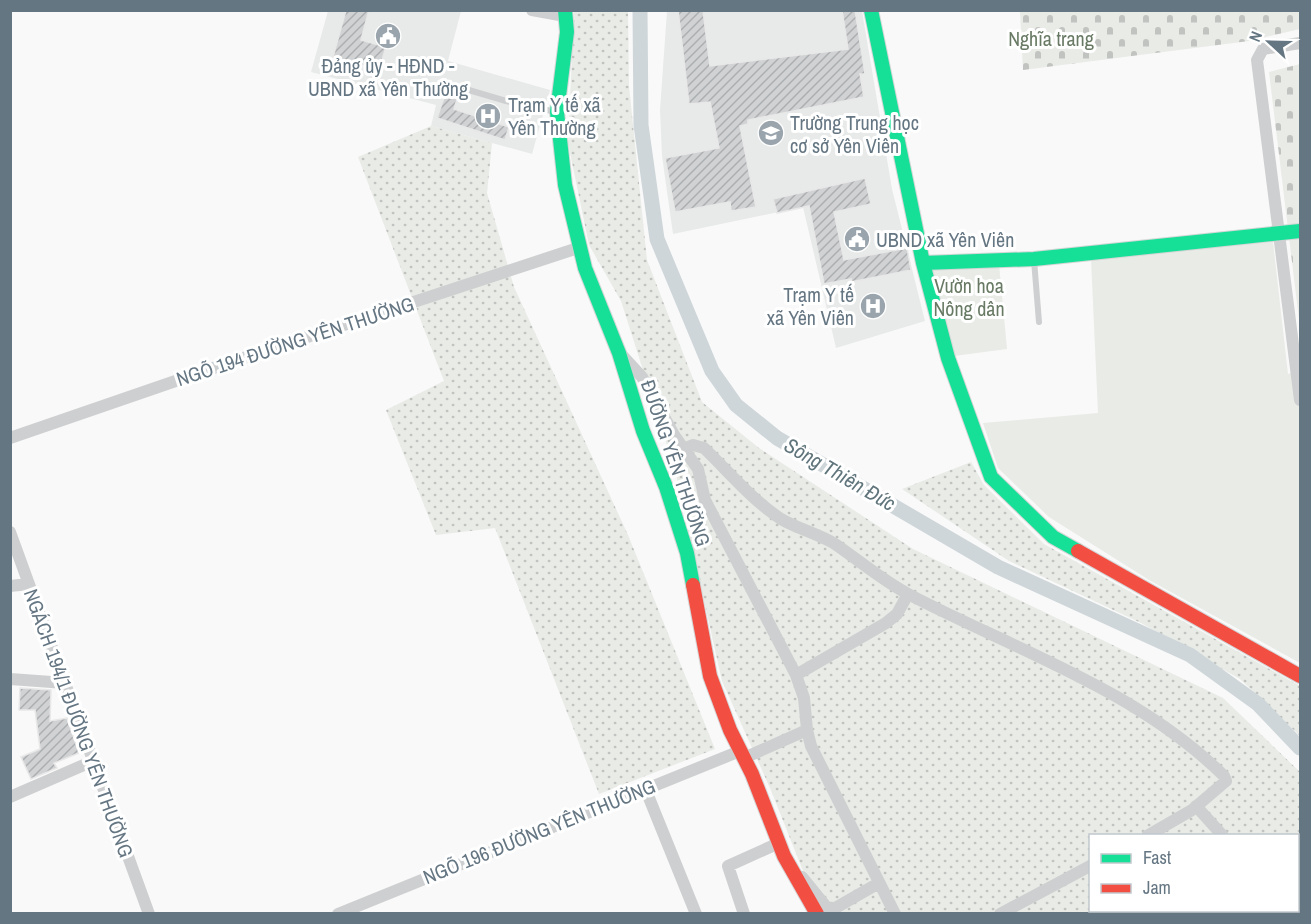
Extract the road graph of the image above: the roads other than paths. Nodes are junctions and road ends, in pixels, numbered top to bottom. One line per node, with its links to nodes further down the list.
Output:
1 (532, 10): 3 (street)
2 (871, 10): 11 (street)
3 (565, 13): 6 (street, ĐƯỜNG YÊN THƯỜNG)
4 (1300, 43): 8 (street)
5 (445, 83): 6 (lane)
6 (556, 112): 9 (street, ĐƯỜNG YÊN THƯỜNG)
7 (1300, 231): 8 (street)
8 (1278, 234): 10 (street); 14 (street)
9 (581, 247): 13 (street, ĐƯỜNG YÊN THƯỜNG); 15 (street, NGÕ 194 ĐƯỜNG YÊN THƯỜNG)
10 (1034, 259): 11 (street); 12 (lane)
11 (923, 263): 22 (street)
12 (1039, 322)
13 (619, 353): 16 (street); 26 (street, ĐƯỜNG YÊN THƯỜNG)
14 (1300, 400)
15 (10, 438)
16 (685, 448): 20 (street); 21 (street)
17 (10, 532): 18 (street, NGÁCH 194/1 ĐƯỜNG YÊN THƯỜNG)
18 (29, 584): 19 (street); 24 (street, NGÁCH 194/1 ĐƯỜNG YÊN THƯỜNG)
19 (10, 586)
20 (908, 594): 21 (street); 30 (street)
21 (796, 675): 25 (street)
22 (1300, 676)
23 (10, 679): 24 (street)
24 (64, 683): 27 (street, NGÁCH 194/1 ĐƯỜNG YÊN THƯỜNG)
25 (807, 730): 26 (street, NGÕ 196 ĐƯỜNG YÊN THƯỜNG); 36 (street)
26 (742, 754): 28 (street, NGÕ 196 ĐƯỜNG YÊN THƯỜNG); 33 (street, ĐƯỜNG YÊN THƯỜNG)
27 (93, 761): 29 (street); 37 (street, NGÁCH 194/1 ĐƯỜNG YÊN THƯỜNG)
28 (645, 788): 38 (street, NGÕ 196 ĐƯỜNG YÊN THƯỜNG); 39 (street)
29 (10, 797)
30 (1196, 807): 31 (street); 32 (street)
31 (1150, 834)
32 (1221, 834)
33 (779, 843): 35 (street, ĐƯỜNG YÊN THƯỜNG); 40 (street)
34 (1089, 867): 43 (street)
35 (795, 873): 36 (street); 41 (street, ĐƯỜNG YÊN THƯỜNG)
36 (879, 883): 42 (street)
37 (149, 914)
38 (338, 914)
39 (696, 914)
40 (744, 914)
41 (817, 914)
42 (895, 914)
43 (1000, 914)

